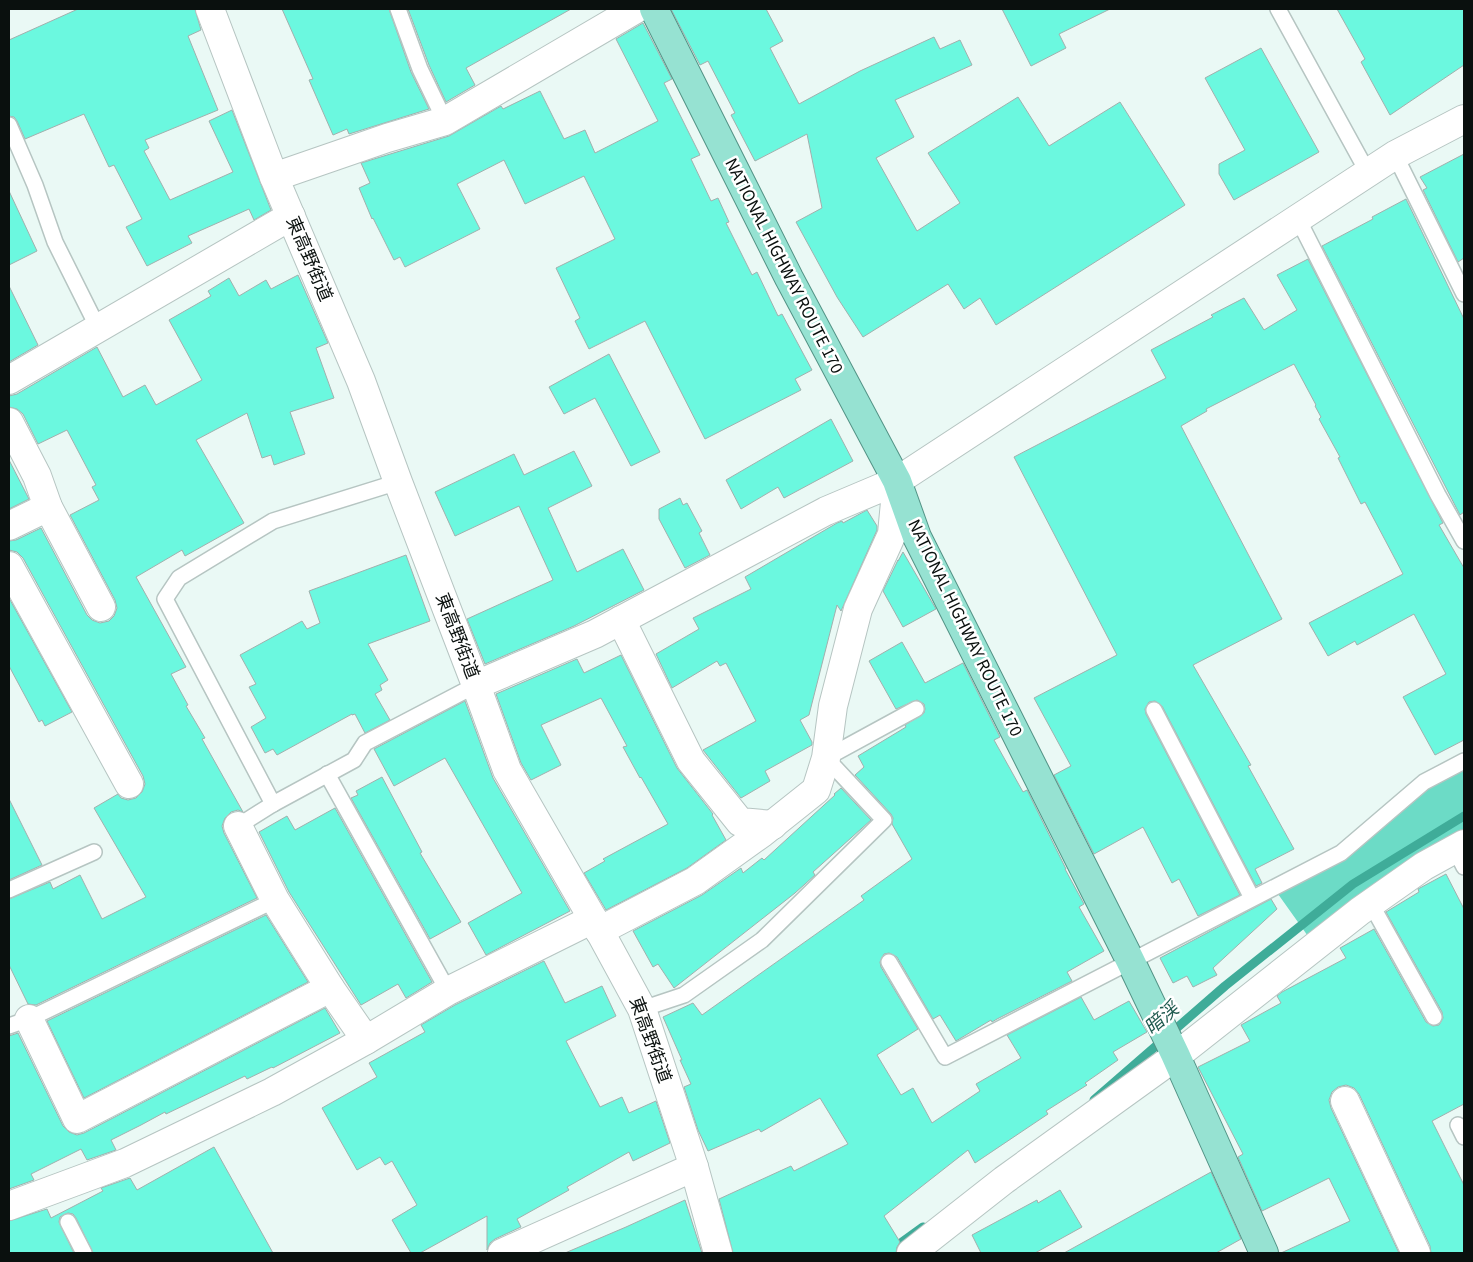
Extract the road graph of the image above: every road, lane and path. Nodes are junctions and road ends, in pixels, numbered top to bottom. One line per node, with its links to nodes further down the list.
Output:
1 (210, 9): 11 (street, 東高野街道)
2 (398, 9): 7 (lane)
3 (636, 9): 7 (street)
4 (654, 9): 18 (highway, NATIONAL HIGHWAY ROUTE 170)
5 (1278, 9): 10 (lane)
6 (1464, 118): 9 (street)
7 (445, 121): 11 (street)
8 (9, 124): 15 (lane)
9 (1395, 156): 10 (street); 14 (lane)
10 (1368, 173): 13 (street)
11 (274, 177): 12 (street, 東高野街道)
12 (290, 216): 15 (street); 19 (street, 東高野街道)
13 (1298, 219): 18 (street); 22 (lane)
14 (1464, 294)
15 (98, 328): 16 (street)
16 (9, 380)
17 (9, 422): 20 (street)
18 (897, 481): 25 (street); 29 (street); 43 (highway, NATIONAL HIGHWAY ROUTE 170)
19 (398, 482): 26 (street, 東高野街道); 33 (lane)
20 (48, 507): 21 (street); 24 (street)
21 (9, 526)
22 (1464, 541)
23 (9, 566): 32 (street)
24 (101, 607)
25 (621, 620): 26 (street); 34 (street)
26 (476, 685): 31 (lane); 42 (street, 東高野街道)
27 (916, 709): 29 (lane)
28 (1154, 710): 39 (lane)
29 (826, 758): 34 (street); 47 (lane)
30 (1464, 761): 39 (lane)
31 (327, 774): 33 (lane); 46 (lane)
32 (128, 784)
33 (274, 804): 35 (lane)
34 (773, 825): 42 (street)
35 (238, 826): 40 (street)
36 (94, 852): 38 (lane)
37 (1461, 853): 41 (street)
38 (9, 890)
39 (1252, 898): 43 (lane)
40 (275, 900): 45 (street); 49 (lane)
41 (1370, 904): 48 (lane); 51 (street)
42 (596, 925): 46 (street); 47 (street, 東高野街道)
43 (1130, 960): 44 (lane); 51 (highway, NATIONAL HIGHWAY ROUTE 170)
44 (889, 962)
45 (330, 988): 49 (street); 50 (street)
46 (448, 991): 50 (street)
47 (642, 1009): 53 (street, 東高野街道)
48 (1434, 1017)
49 (19, 1023)
50 (366, 1040): 54 (street)
51 (1175, 1055): 59 (street); 60 (highway, NATIONAL HIGHWAY ROUTE 170)
52 (1345, 1101): 61 (street)
53 (694, 1168): 57 (street); 58 (street, 東高野街道)
54 (9, 1206)
55 (68, 1222): 56 (lane)
56 (84, 1253)
57 (502, 1253)
58 (718, 1253)
59 (911, 1253)
60 (1264, 1253)
61 (1416, 1253)

